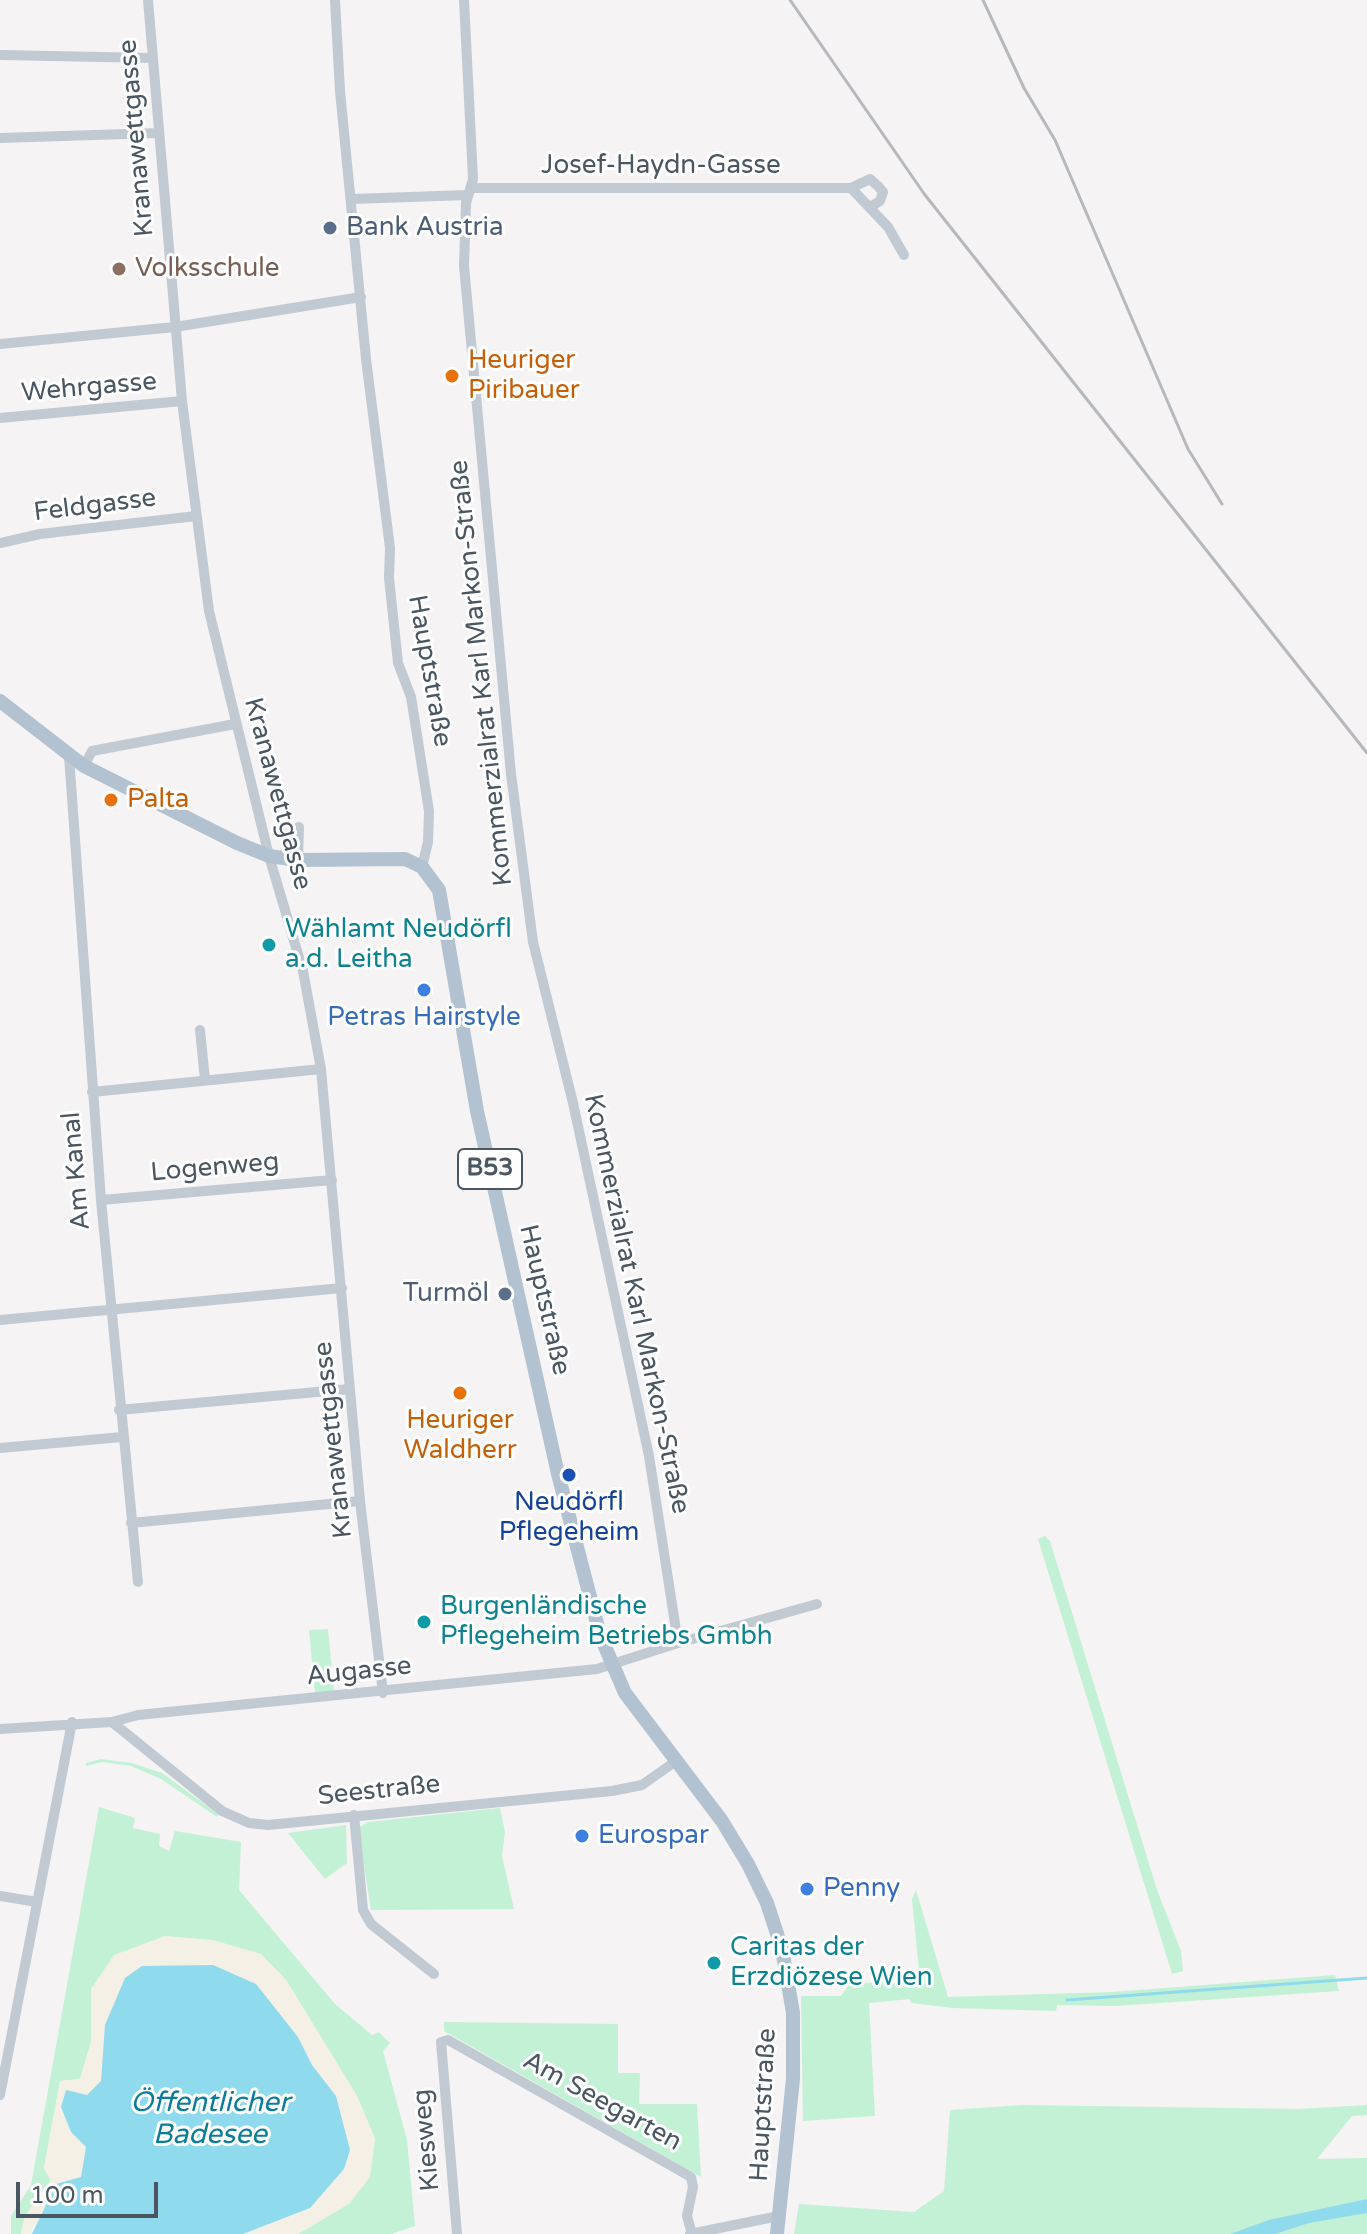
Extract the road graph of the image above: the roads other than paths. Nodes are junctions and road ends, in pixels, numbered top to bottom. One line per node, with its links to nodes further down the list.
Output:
1 (148, 0): 5 (street, Kranawettgasse)
2 (335, 0): 10 (street, Hauptstraße)
3 (464, 0): 9 (street, Kommerzialrat Karl Markon-Straße)
4 (0, 55): 5 (street)
5 (152, 58): 6 (street, Kranawettgasse)
6 (158, 133): 7 (street); 14 (street, Kranawettgasse)
7 (0, 138)
8 (851, 188): 9 (street, Josef-Haydn-Gasse); 11 (street); 11 (street, Josef-Haydn-Gasse)
9 (470, 191): 10 (street, Josef-Haydn-Gasse); 45 (street, Kommerzialrat Karl Markon-Straße)
10 (352, 199): 13 (street, Hauptstraße)
11 (870, 207): 12 (street)
12 (904, 255)
13 (361, 297): 14 (street); 27 (street, Hauptstraße)
14 (175, 327): 15 (street); 16 (street, Kranawettgasse)
15 (0, 344)
16 (182, 401): 17 (street, Wehrgasse); 18 (street, Kranawettgasse)
17 (0, 418)
18 (196, 516): 19 (street, Feldgasse); 21 (street, Kranawettgasse)
19 (0, 543)
20 (0, 701): 22 (main road)
21 (235, 724): 23 (street); 25 (street, Kranawettgasse)
22 (69, 756): 23 (main road); 31 (street, Am Kanal)
23 (84, 766): 25 (main road)
24 (299, 827): 26 (street)
25 (269, 856): 26 (main road); 29 (street, Kranawettgasse)
26 (298, 860): 27 (main road)
27 (422, 867): 46 (main road, Hauptstraße / B53)
28 (200, 1030): 30 (street)
29 (321, 1069): 30 (street); 32 (street, Kranawettgasse)
30 (205, 1080): 31 (street)
31 (92, 1092): 33 (street, Am Kanal)
32 (332, 1180): 33 (street, Logenweg); 34 (street, Kranawettgasse)
33 (101, 1200): 35 (street, Am Kanal)
34 (342, 1288): 35 (street); 37 (street, Kranawettgasse)
35 (112, 1310): 36 (street); 38 (street, Am Kanal)
36 (0, 1320)
37 (350, 1389): 38 (street); 41 (street, Kranawettgasse)
38 (119, 1410): 39 (street, Am Kanal)
39 (122, 1437): 40 (street); 42 (street, Am Kanal)
40 (0, 1448)
41 (360, 1501): 42 (street); 47 (street, Kranawettgasse)
42 (131, 1523): 43 (street, Am Kanal)
43 (138, 1582)
44 (817, 1604): 45 (street)
45 (678, 1643): 46 (street)
46 (611, 1664): 47 (street, Augasse); 51 (main road, Hauptstraße / B53)
47 (383, 1693): 49 (street, Augasse)
48 (72, 1722): 49 (street, Augasse); 50 (street, Augasse); 54 (street)
49 (112, 1722): 52 (street, Seestraße)
50 (0, 1729)
51 (676, 1761): 52 (street, Seestraße); 59 (main road, Hauptstraße / B53)
52 (354, 1815): 55 (street)
53 (0, 1896): 54 (street)
54 (37, 1902): 56 (street)
55 (434, 1974)
56 (6, 2031): 58 (street)
57 (441, 2042): 60 (street, Kiesweg); 61 (street, Am Seegarten)
58 (0, 2095)
59 (779, 2216): 61 (street); 62 (main road, Hauptstraße / B53)
60 (457, 2234)
61 (691, 2234)
62 (777, 2234)

